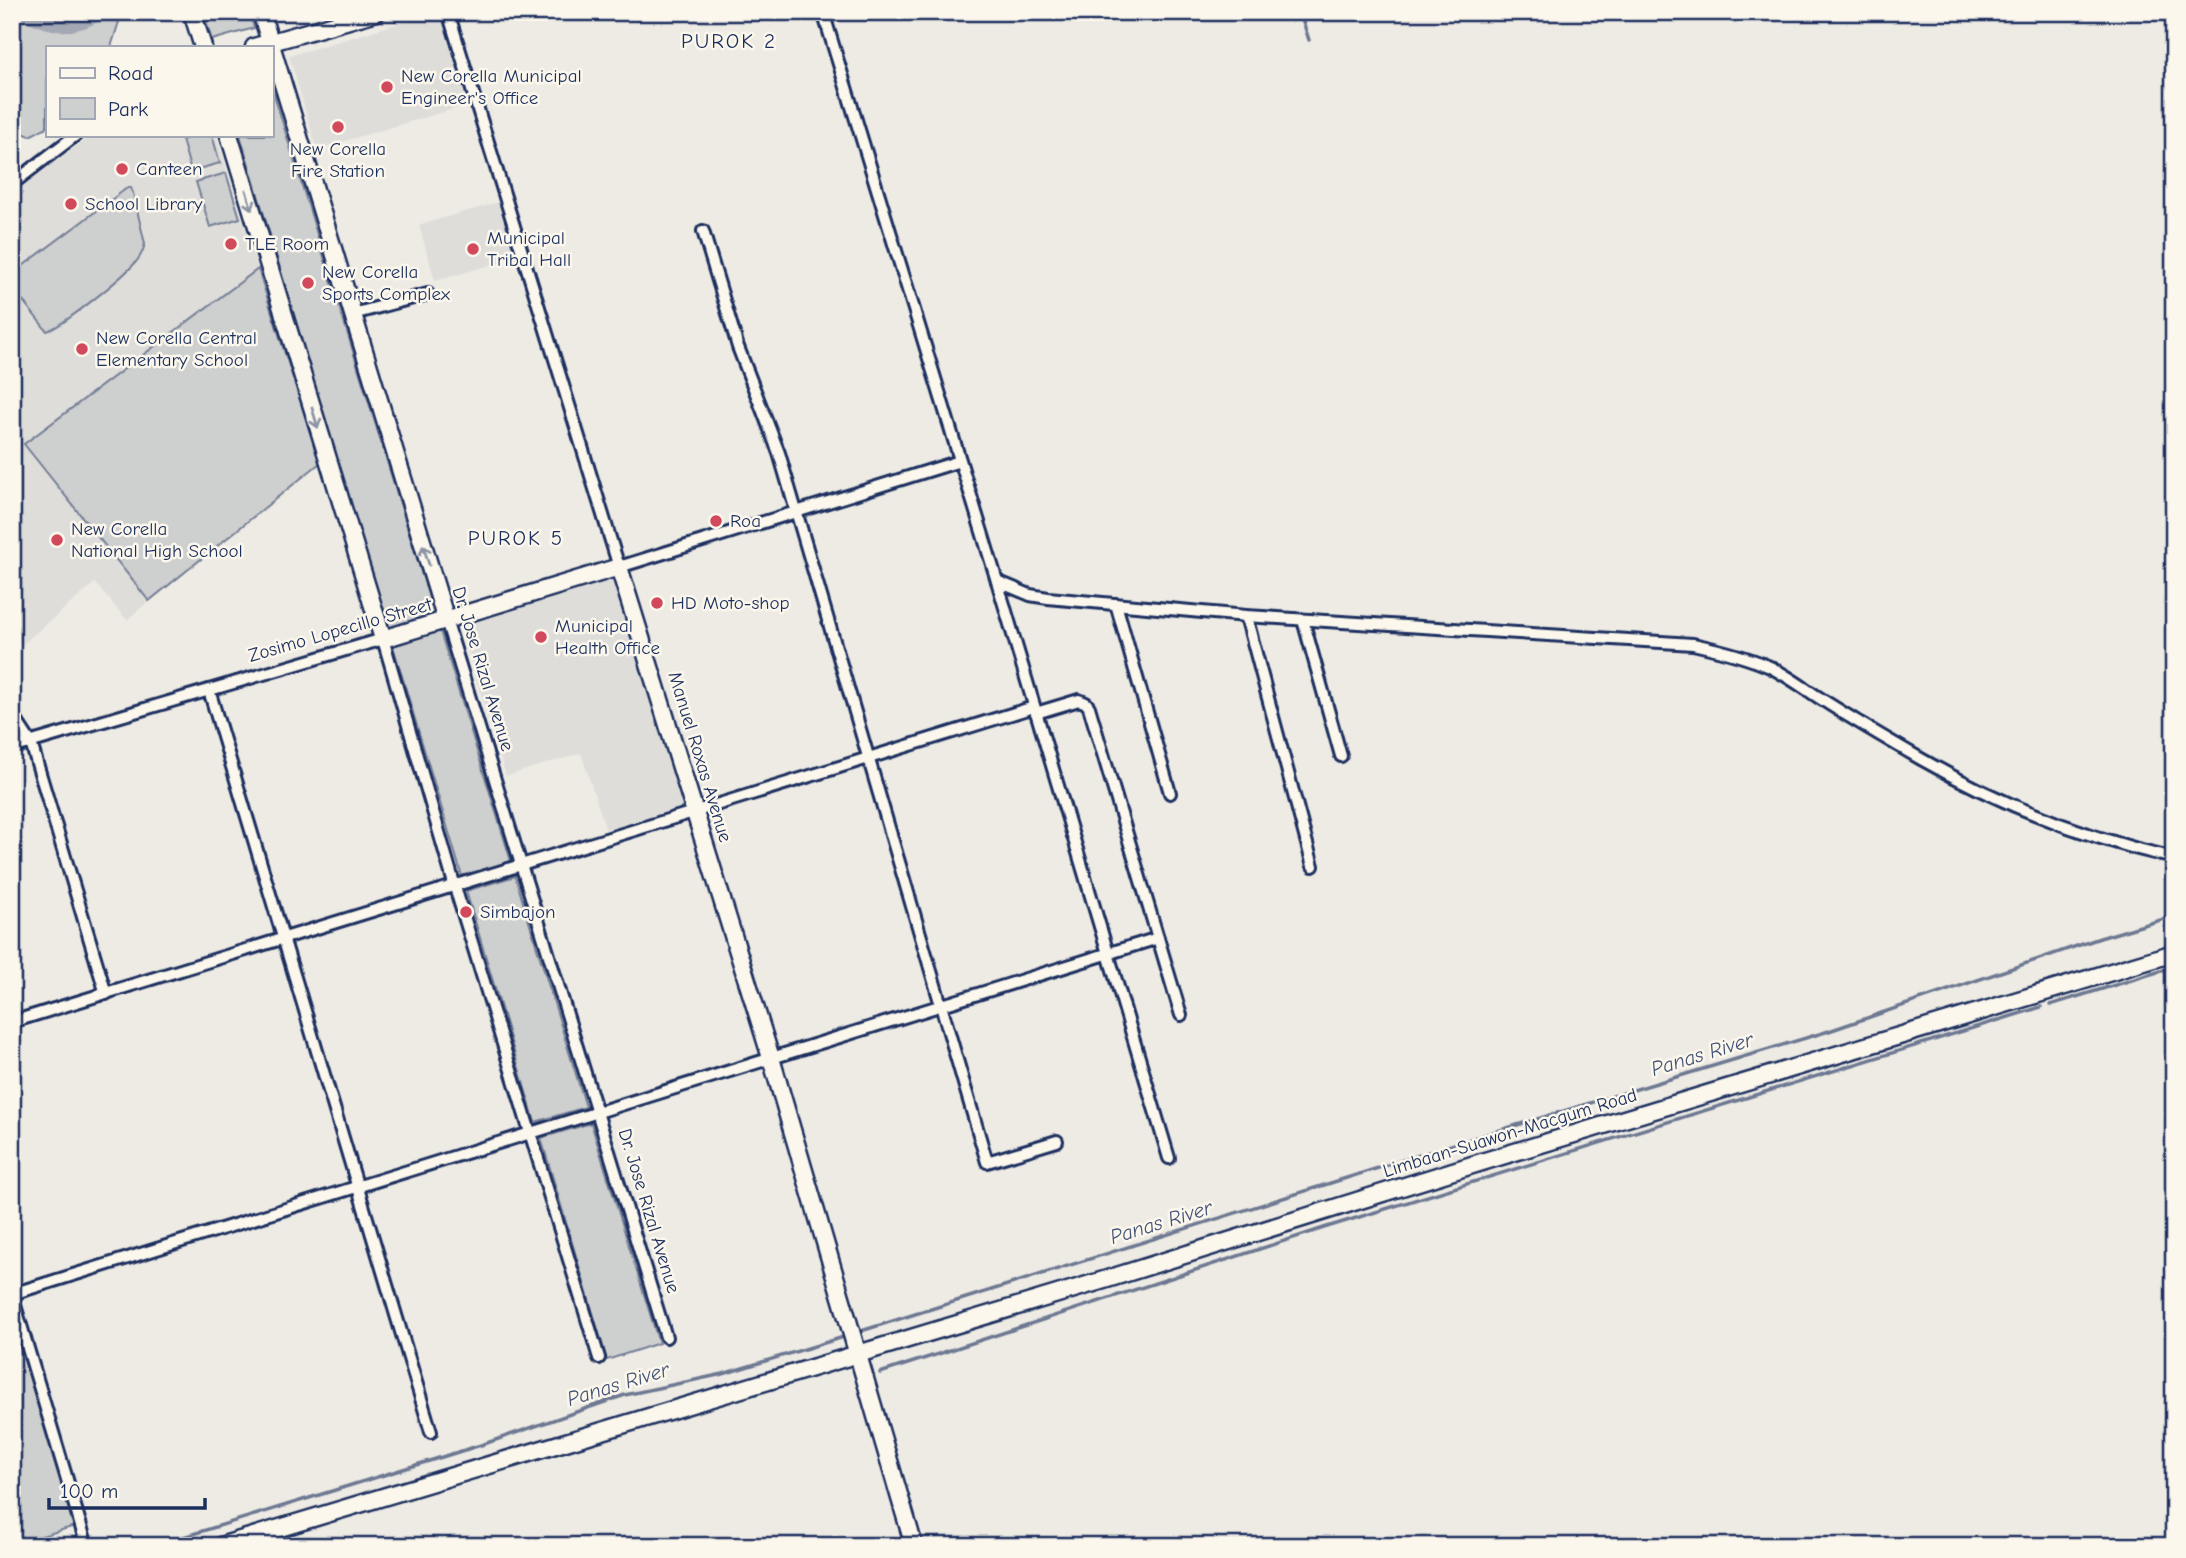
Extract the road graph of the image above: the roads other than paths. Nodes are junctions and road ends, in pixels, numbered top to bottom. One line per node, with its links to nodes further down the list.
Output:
1 (192, 12): 7 (main road)
2 (261, 12): 6 (main road, Dr. Jose Rizal Avenue)
3 (377, 12): 6 (main road)
4 (448, 12): 17 (street, Manuel Roxas Avenue)
5 (823, 12): 15 (street)
6 (262, 45)
7 (203, 46)
8 (273, 78): 14 (main road, Dr. Jose Rizal Avenue)
9 (75, 136): 11 (street)
10 (229, 136): 23 (main road, one-way to 23)
11 (12, 184)
12 (703, 231): 16 (street)
13 (428, 294): 14 (street)
14 (353, 314): 21 (main road, Dr. Jose Rizal Avenue, one-way to 14)
15 (960, 461): 16 (street, Zosimo Lopecillo Street); 18 (street)
16 (796, 512): 17 (street, Zosimo Lopecillo Street); 30 (street)
17 (619, 567): 21 (main road, Zosimo Lopecillo Street); 32 (main road, Manuel Roxas Avenue)
18 (997, 582): 19 (street); 25 (street)
19 (1116, 604): 20 (street); 31 (street)
20 (1246, 617): 22 (street); 35 (street)
21 (446, 620): 23 (main road, Zosimo Lopecillo Street); 34 (street, Dr. Jose Rizal Avenue)
22 (1303, 620): 29 (street); 33 (street)
23 (383, 639): 24 (street, Zosimo Lopecillo Street); 36 (street)
24 (209, 690): 27 (street, Zosimo Lopecillo Street); 38 (street)
25 (1035, 710): 30 (street); 37 (street); 39 (street)
26 (12, 714): 27 (street)
27 (32, 743): 28 (street, Zosimo Lopecillo Street); 41 (street)
28 (12, 748)
29 (1341, 756)
30 (868, 757): 32 (street); 42 (street)
31 (1170, 793)
32 (694, 811): 34 (street); 45 (main road, Manuel Roxas Avenue)
33 (2174, 858)
34 (522, 866): 36 (street); 46 (street, Dr. Jose Rizal Avenue)
35 (1313, 866)
36 (455, 887): 38 (street); 47 (street)
37 (1158, 938): 39 (street); 43 (street)
38 (283, 940): 41 (street); 50 (street)
39 (1109, 953): 42 (street); 49 (street)
40 (2174, 954): 53 (main road, Limbaan-Suawon-Macgum Road)
41 (106, 994): 44 (street)
42 (942, 1004): 45 (street); 48 (street)
43 (1181, 1015)
44 (12, 1022)
45 (771, 1058): 46 (street); 53 (main road, Manuel Roxas Avenue)
46 (597, 1112): 47 (street); 52 (street, Dr. Jose Rizal Avenue)
47 (530, 1133): 50 (street); 54 (street)
48 (1057, 1141)
49 (1169, 1158)
50 (356, 1187): 51 (street); 55 (street)
51 (12, 1295): 56 (street)
52 (666, 1337)
53 (857, 1347): 57 (main road, Limbaan-Suawon-Macgum Road); 58 (main road, Manuel Roxas Avenue)
54 (599, 1359)
55 (431, 1432)
56 (86, 1543)
57 (220, 1546)
58 (914, 1546)

